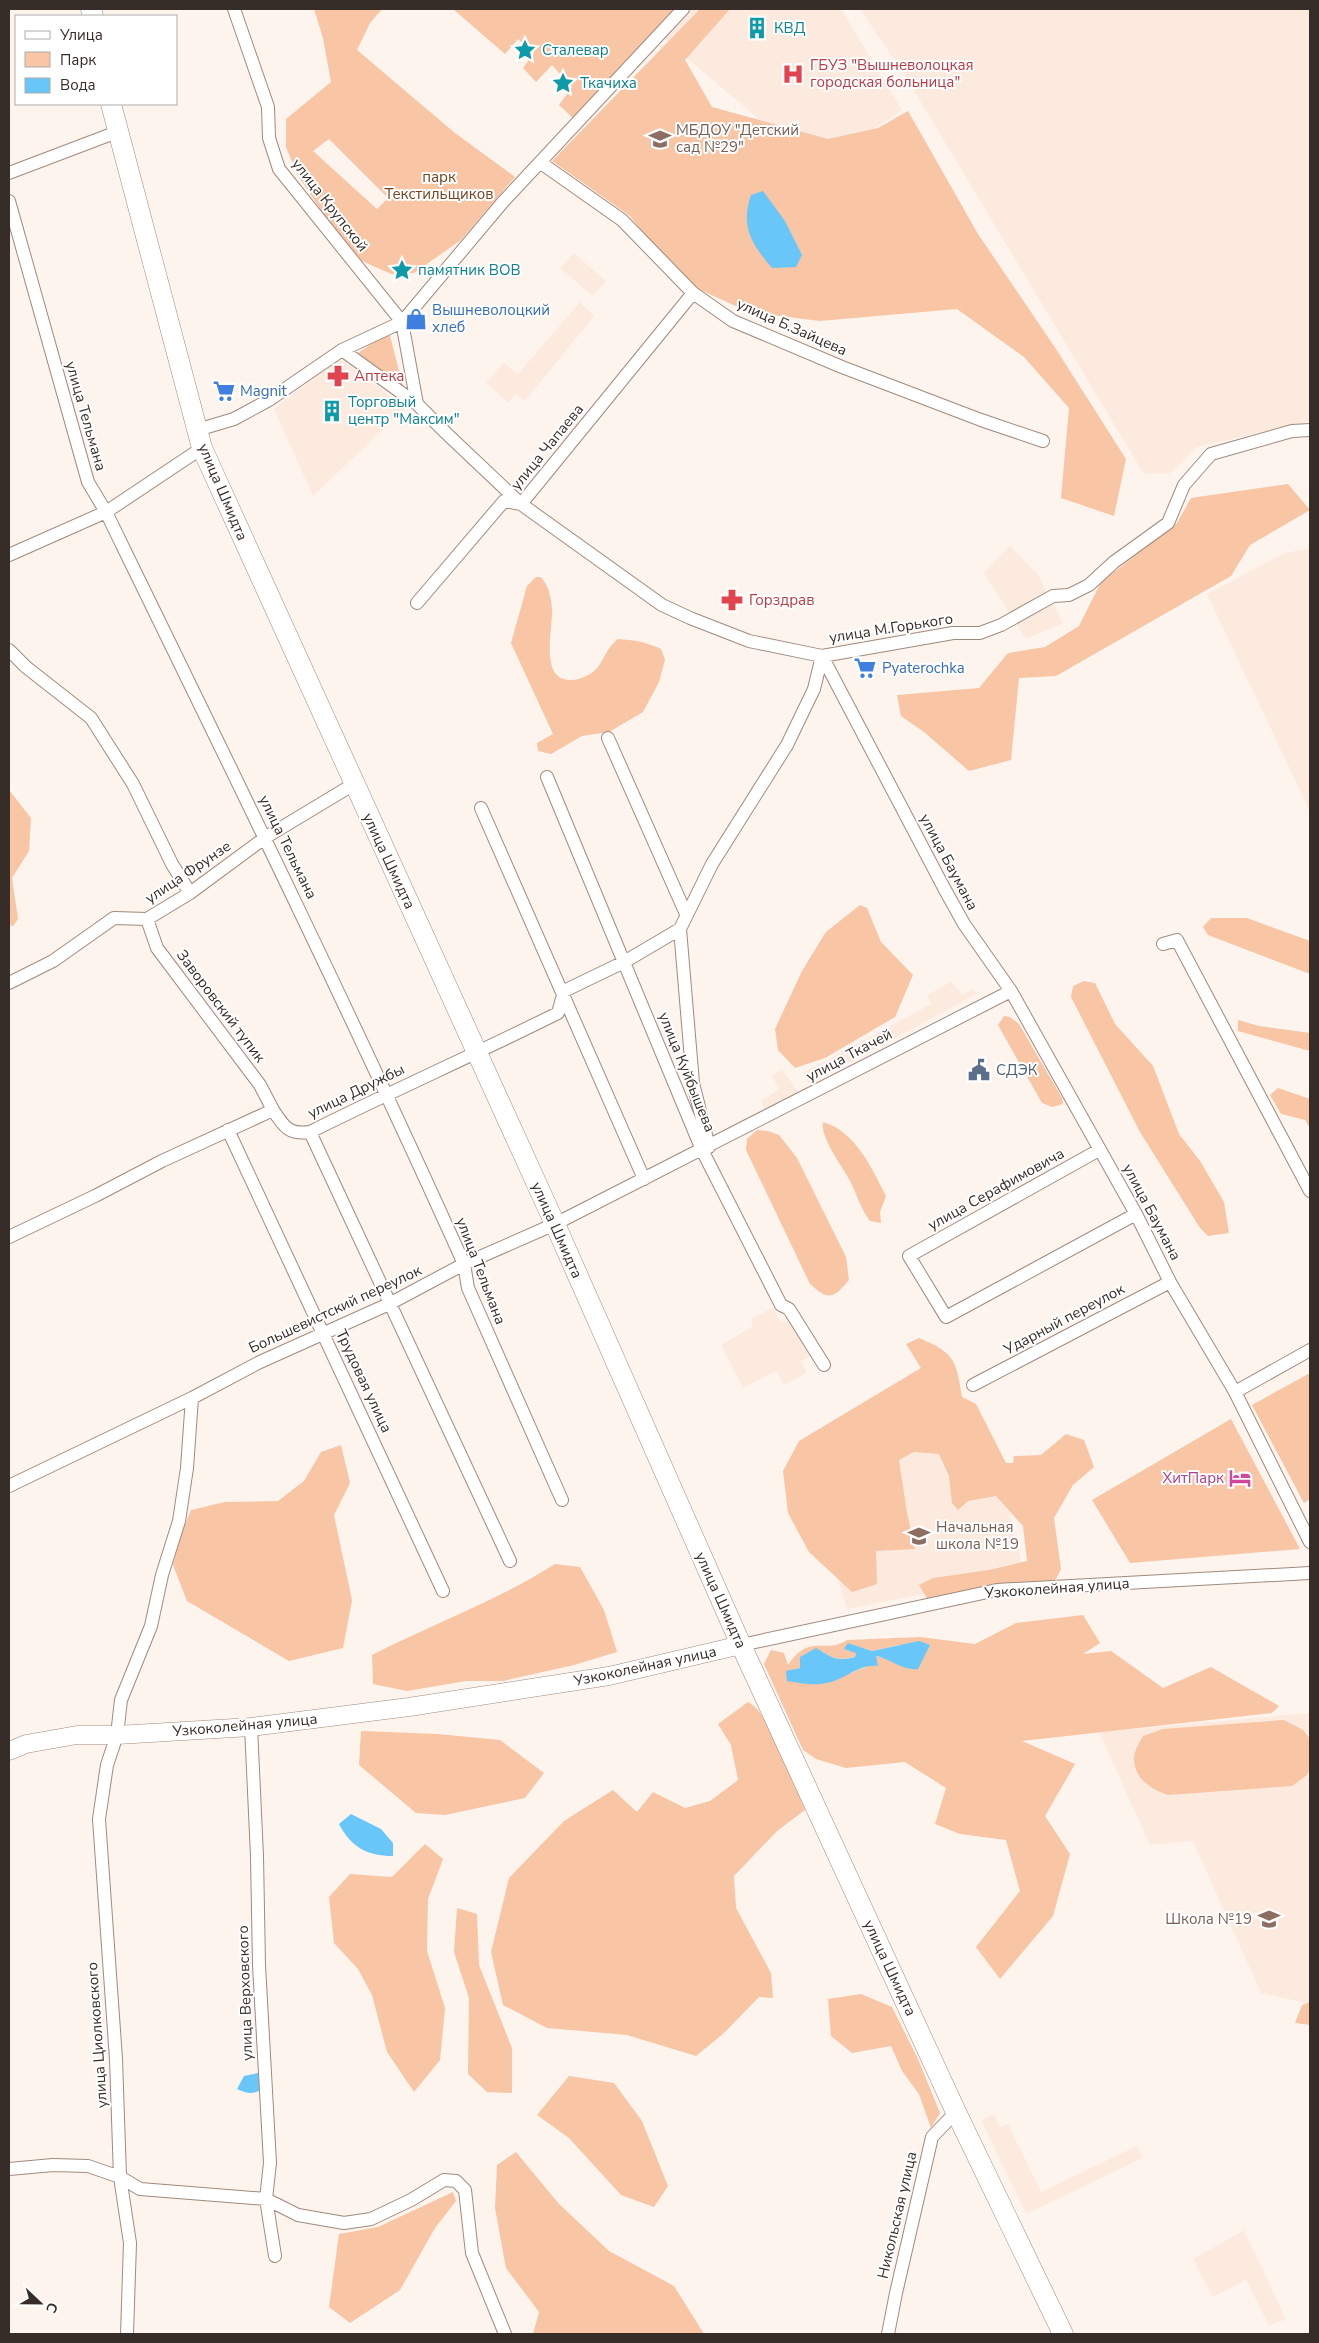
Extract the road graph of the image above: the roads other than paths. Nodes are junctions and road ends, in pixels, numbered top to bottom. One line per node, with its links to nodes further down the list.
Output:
1 (234, 9): 9 (street, улица Крупской)
2 (683, 9): 5 (street)
3 (111, 105): 4 (main road, улица Шмидта)
4 (117, 132): 6 (street); 13 (main road, улица Шмидта)
5 (541, 163): 8 (street, улица Б.Зайцева); 9 (street)
6 (9, 173)
7 (9, 201): 16 (street, улица Тельмана)
8 (693, 293): 14 (street, улица Б.Зайцева); 15 (street, улица Чапаева)
9 (402, 322): 10 (street); 11 (street)
10 (342, 350): 11 (street, улица М.Горького); 13 (street)
11 (417, 404): 15 (street, улица М.Горького)
12 (1310, 430): 20 (street, улица М.Горького)
13 (200, 439): 16 (street); 23 (main road, улица Шмидта)
14 (1043, 441)
15 (521, 504): 18 (street, улица Чапаева); 20 (street, улица М.Горького)
16 (106, 512): 17 (street); 25 (street, улица Тельмана)
17 (9, 555)
18 (416, 603)
19 (9, 650): 26 (street)
20 (822, 656): 27 (street); 33 (street, улица Баумана)
21 (608, 738): 27 (street)
22 (547, 777): 31 (street, улица Куйбышева)
23 (354, 784): 25 (street, улица Фрунзе); 35 (main road, улица Шмидта)
24 (481, 808): 34 (street)
25 (266, 837): 26 (street, улица Фрунзе); 36 (street, улица Тельмана)
26 (190, 893): 28 (street, улица Фрунзе)
27 (686, 914): 29 (street)
28 (147, 919): 32 (street, улица Фрунзе); 37 (street, Заворовский тупик)
29 (680, 929): 31 (street, улица Дружбы); 40 (street)
30 (1163, 944): 43 (street)
31 (624, 962): 34 (street, улица Дружбы); 40 (street, улица Куйбышева)
32 (9, 983)
33 (1011, 990): 40 (street, улица Ткачей); 41 (street, улица Баумана)
34 (563, 996): 35 (street, улица Дружбы); 42 (street)
35 (478, 1053): 36 (street, улица Дружбы); 45 (main road, улица Шмидта)
36 (387, 1093): 39 (street, улица Дружбы); 47 (street, улица Тельмана)
37 (273, 1110): 38 (street); 39 (street, улица Дружбы)
38 (228, 1130): 46 (street); 50 (street, Трудовая улица)
39 (310, 1132): 49 (street)
40 (706, 1148): 42 (street, Большевистский переулок); 52 (street, улица Куйбышева)
41 (1099, 1150): 44 (street, улица Баумана); 44 (street, улица Серафимовича)
42 (644, 1179): 45 (street, Большевистский переулок)
43 (1310, 1191)
44 (1136, 1214): 48 (street, улица Баумана)
45 (555, 1224): 47 (street, Большевистский переулок); 62 (main road, улица Шмидта)
46 (9, 1236)
47 (464, 1264): 49 (street, Большевистский переулок); 57 (street, улица Тельмана)
48 (1170, 1282): 53 (street, Ударный переулок); 54 (street, улица Баумана)
49 (389, 1304): 50 (street, Большевистский переулок); 59 (street)
50 (324, 1332): 55 (street, Большевистский переулок); 61 (street, Трудовая улица)
51 (1310, 1350): 54 (street)
52 (824, 1365)
53 (973, 1385)
54 (1235, 1392): 58 (street, улица Баумана)
55 (192, 1398): 56 (street, Большевистский переулок); 64 (street, улица Циолковского)
56 (9, 1486)
57 (562, 1500)
58 (1310, 1542)
59 (510, 1561)
60 (1310, 1573): 62 (street, Узкоколейная улица)
61 (443, 1592)
62 (741, 1645): 63 (street, Узкоколейная улица); 66 (main road, улица Шмидта)
63 (250, 1727): 64 (street, Узкоколейная улица); 69 (street, улица Верховского)
64 (117, 1735): 65 (street, Узкоколейная улица); 68 (street, улица Циолковского)
65 (9, 1751)
66 (956, 2112): 73 (street, Никольская улица); 74 (main road, улица Шмидта)
67 (9, 2169): 68 (street)
68 (120, 2177): 69 (street); 71 (street, улица Циолковского)
69 (266, 2199): 70 (street, улица Верховского); 72 (street)
70 (275, 2256)
71 (127, 2334)
72 (504, 2334)
73 (888, 2334)
74 (1063, 2334)

